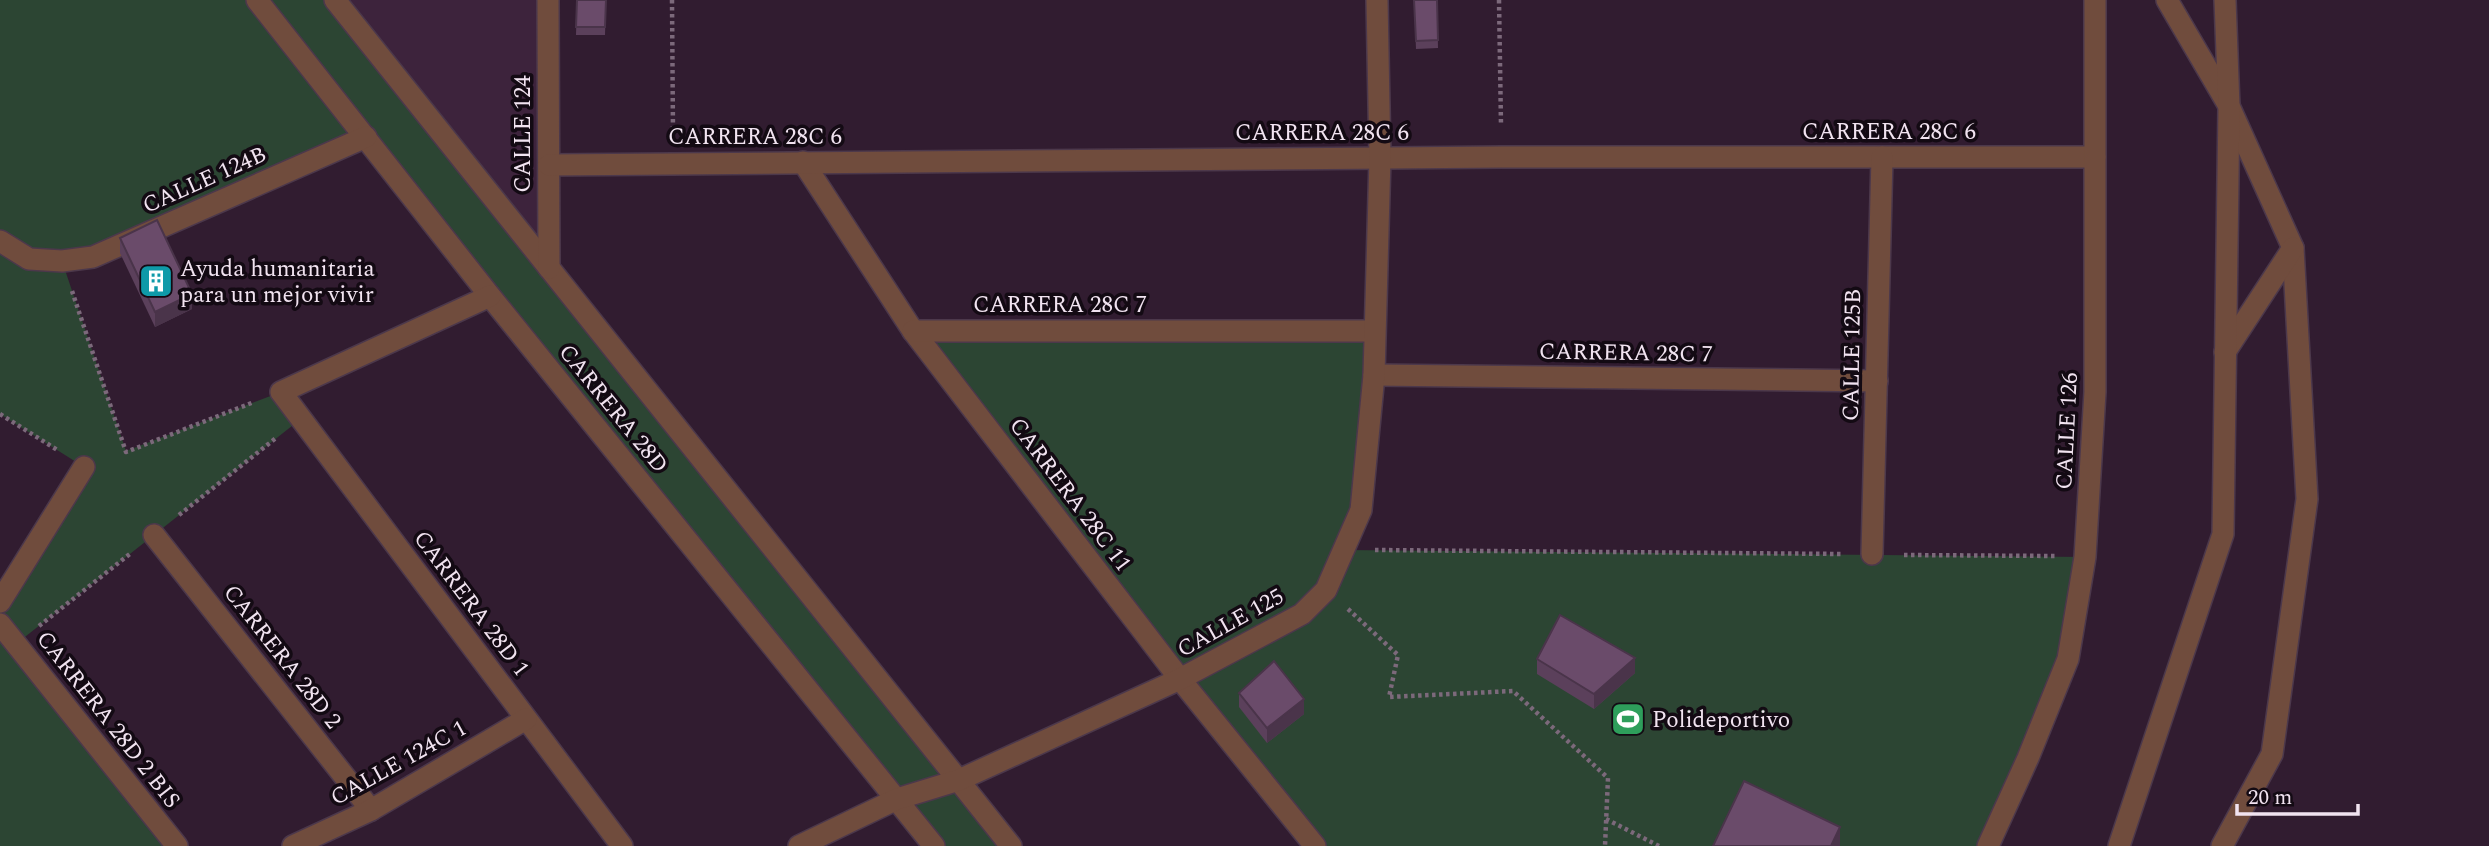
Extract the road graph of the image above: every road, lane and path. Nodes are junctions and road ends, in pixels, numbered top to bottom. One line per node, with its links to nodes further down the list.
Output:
1 (257, 0): 11 (street, CARRERA 28D)
2 (335, 0): 22 (street, CARRERA 28D)
3 (548, 0): 18 (street, CALLE 124)
4 (672, 0): 17 (path)
5 (1377, 0): 15 (street, CALLE 125)
6 (1499, 0): 12 (path)
7 (2095, 0): 14 (street, CALLE 126)
8 (2167, 0): 10 (street)
9 (2225, 0): 10 (street)
10 (2229, 106): 20 (street); 26 (street)
11 (366, 137): 21 (street, CALLE 124B); 23 (street, CARRERA 28D)
12 (1502, 157): 13 (street, CARRERA 28C 6); 15 (street, CARRERA 28C 6)
13 (1882, 157): 14 (street, CARRERA 28C 6); 28 (street, CALLE 125B)
14 (2095, 157): 36 (street, CALLE 126)
15 (1380, 158): 16 (street, CARRERA 28C 6); 25 (street, CALLE 125)
16 (803, 162): 17 (street, CARRERA 28C 6); 24 (street, CARRERA 28C 11)
17 (674, 163): 18 (street, CARRERA 28C 6)
18 (549, 165): 22 (street, CALLE 124)
19 (0, 241): 21 (street)
20 (2293, 248): 26 (street); 58 (street)
21 (62, 261): 29 (path)
22 (549, 268): 43 (street, CARRERA 28D)
23 (490, 296): 29 (street); 44 (street, CARRERA 28D)
24 (913, 331): 25 (street, CARRERA 28C 7); 41 (street, CARRERA 28C 11)
25 (1374, 331): 27 (street, CALLE 125)
26 (2225, 352): 57 (street)
27 (1374, 375): 28 (street, CARRERA 28C 7); 34 (street, CALLE 125)
28 (1877, 381): 35 (street, CALLE 125B)
29 (281, 392): 31 (street, CARRERA 28D 1)
30 (0, 414): 32 (path)
31 (302, 418): 33 (path); 42 (street, CARRERA 28D 1)
32 (84, 467): 38 (street)
33 (154, 535): 40 (path); 45 (street, CARRERA 28D 2)
34 (1343, 550): 35 (path); 37 (street, CALLE 125)
35 (1872, 554): 36 (path)
36 (2085, 557): 56 (street, CALLE 126)
37 (1326, 590): 41 (street, CALLE 125); 46 (path)
38 (0, 603)
39 (0, 624): 40 (street, CARRERA 28D 2 BIS)
40 (16, 644): 47 (street, CARRERA 28D 2 BIS)
41 (1180, 679): 43 (street, CALLE 125); 53 (street, CARRERA 28C 11)
42 (526, 719): 45 (street, CALLE 124C 1); 49 (street, CARRERA 28D 1)
43 (959, 780): 44 (street, CALLE 125); 52 (street, CARRERA 28D)
44 (897, 799): 50 (street, CALLE 125); 51 (street, CARRERA 28D)
45 (371, 810): 48 (street, CALLE 124C 1)
46 (1606, 819): 54 (path); 55 (path)
47 (177, 846)
48 (293, 846)
49 (622, 846)
50 (799, 846)
51 (934, 846)
52 (1011, 846)
53 (1315, 846)
54 (1605, 846)
55 (1659, 846)
56 (1988, 846)
57 (2119, 846)
58 (2222, 846)

